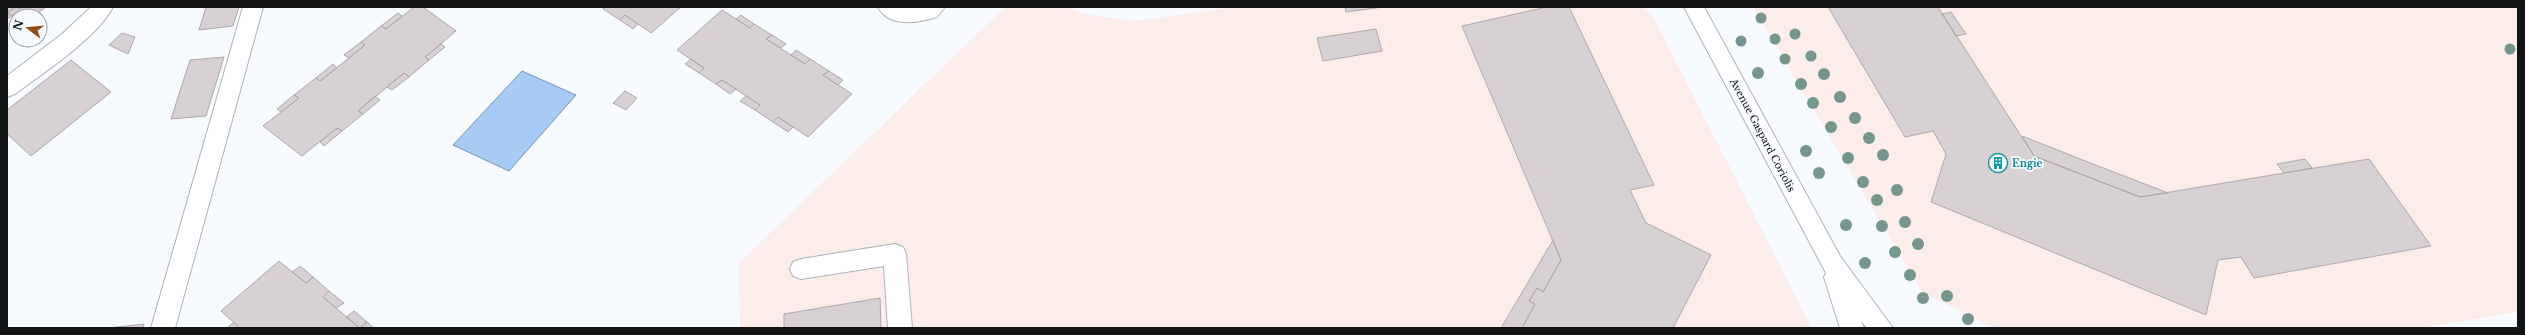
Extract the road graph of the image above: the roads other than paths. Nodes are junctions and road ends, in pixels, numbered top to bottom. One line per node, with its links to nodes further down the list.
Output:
1 (103, 7): 6 (street)
2 (253, 7): 9 (street)
3 (888, 7): 4 (street)
4 (935, 7)
5 (1694, 7): 7 (street, Avenue Gaspard Coriolis)
6 (7, 88)
7 (1832, 263): 11 (street, Avenue Gaspard Coriolis); 12 (street, Avenue Gaspard Coriolis)
8 (801, 269): 10 (street)
9 (163, 328)
10 (900, 328)
11 (1852, 328)
12 (1881, 328)

